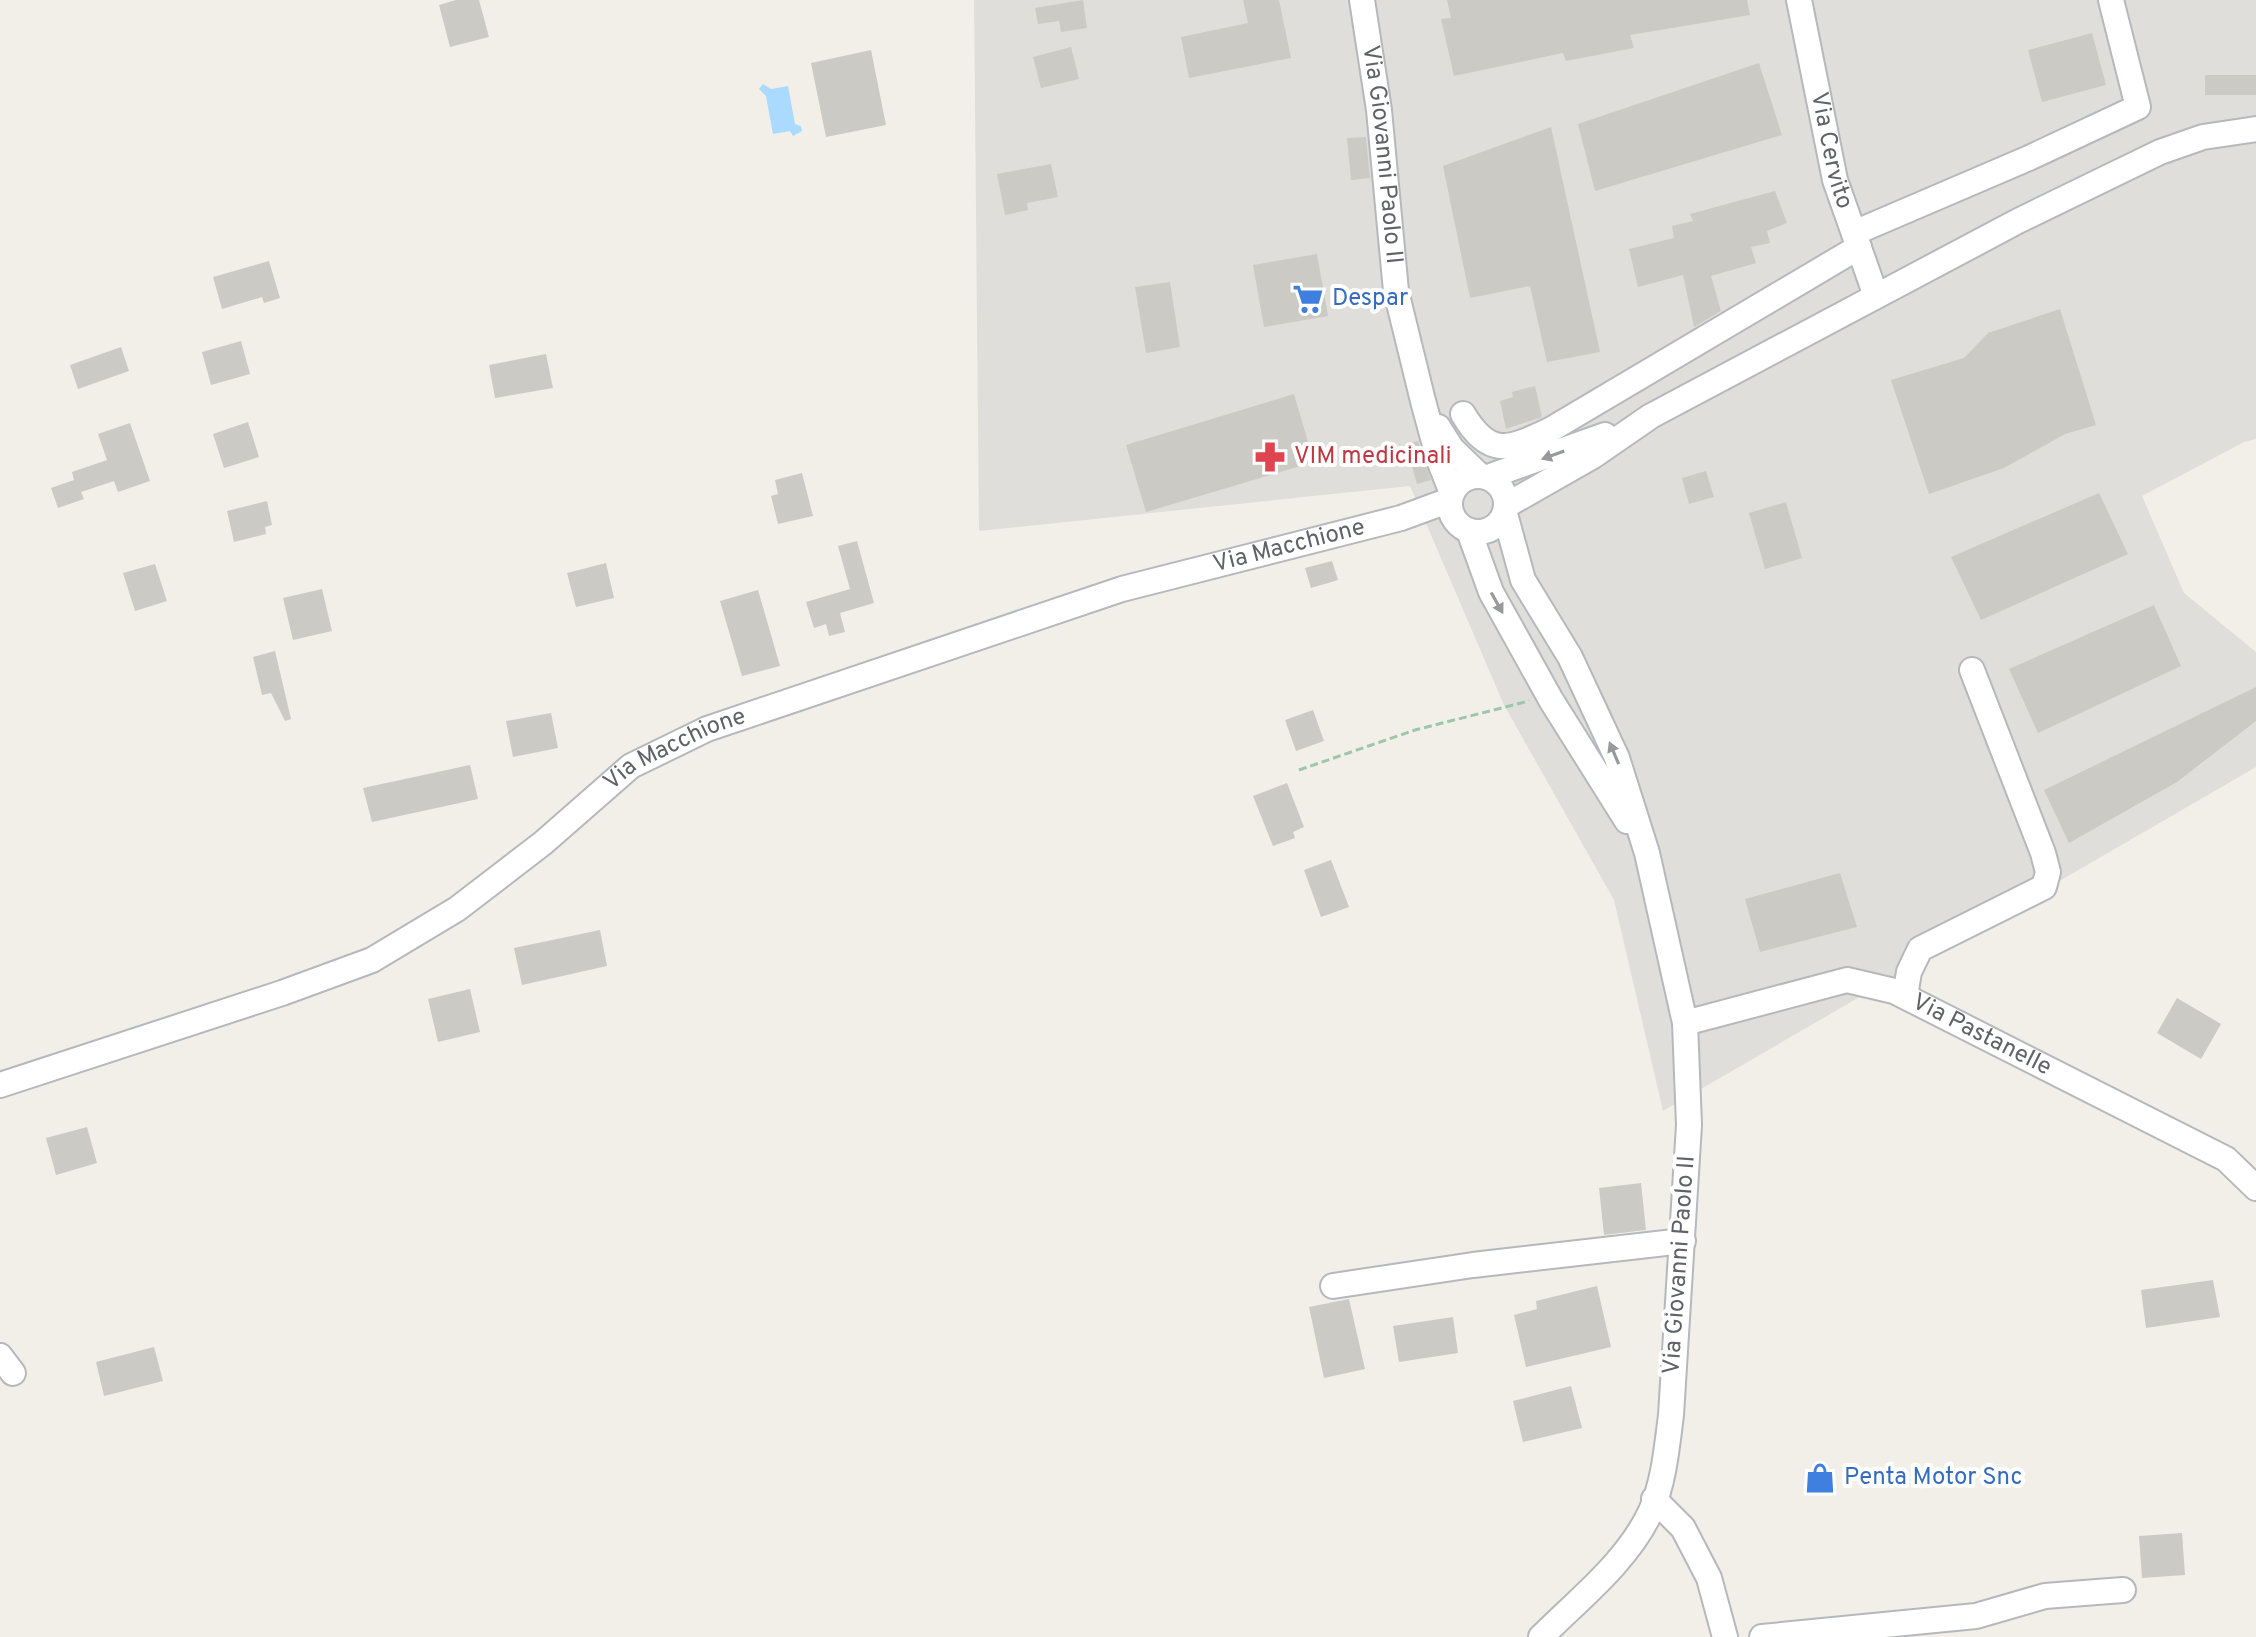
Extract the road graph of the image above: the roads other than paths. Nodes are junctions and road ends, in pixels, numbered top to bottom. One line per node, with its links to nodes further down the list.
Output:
1 (1362, 0): 7 (street, Via Giovanni Paolo II)
2 (1799, 0): 5 (street, Via Cervito)
3 (2111, 0): 5 (street)
4 (2256, 129): 6 (street)
5 (1856, 240): 6 (street, Via Cervito); 8 (street)
6 (1876, 296): 9 (street)
7 (1423, 401): 10 (street); 11 (street, Via Giovanni Paolo II)
8 (1463, 414)
9 (1651, 416): 10 (street, one-way to 10); 12 (street)
10 (1483, 476): 11 (street); 12 (street)
11 (1451, 496): 13 (street, Via Macchione); 14 (street)
12 (1506, 510): 14 (street); 16 (street, Via Giovanni Paolo II, one-way to 12)
13 (1401, 518): 14 (street, Via Macchione); 19 (street, Via Macchione)
14 (1465, 528): 16 (street, Via Giovanni Paolo II, one-way to 16)
15 (1972, 670): 17 (street)
16 (1647, 853): 18 (street, Via Giovanni Paolo II)
17 (1905, 996): 18 (street, Via Pastanelle); 20 (street, Via Pastanelle)
18 (1685, 1023): 21 (street, Via Giovanni Paolo II)
19 (0, 1085)
20 (2256, 1188)
21 (1683, 1241): 22 (street); 23 (street, Via Giovanni Paolo II)
22 (1333, 1286)
23 (1654, 1499): 25 (street, Via Giovanni Paolo II); 26 (street)
24 (2123, 1590): 27 (street)
25 (1541, 1637)
26 (1725, 1637)
27 (1762, 1637)

